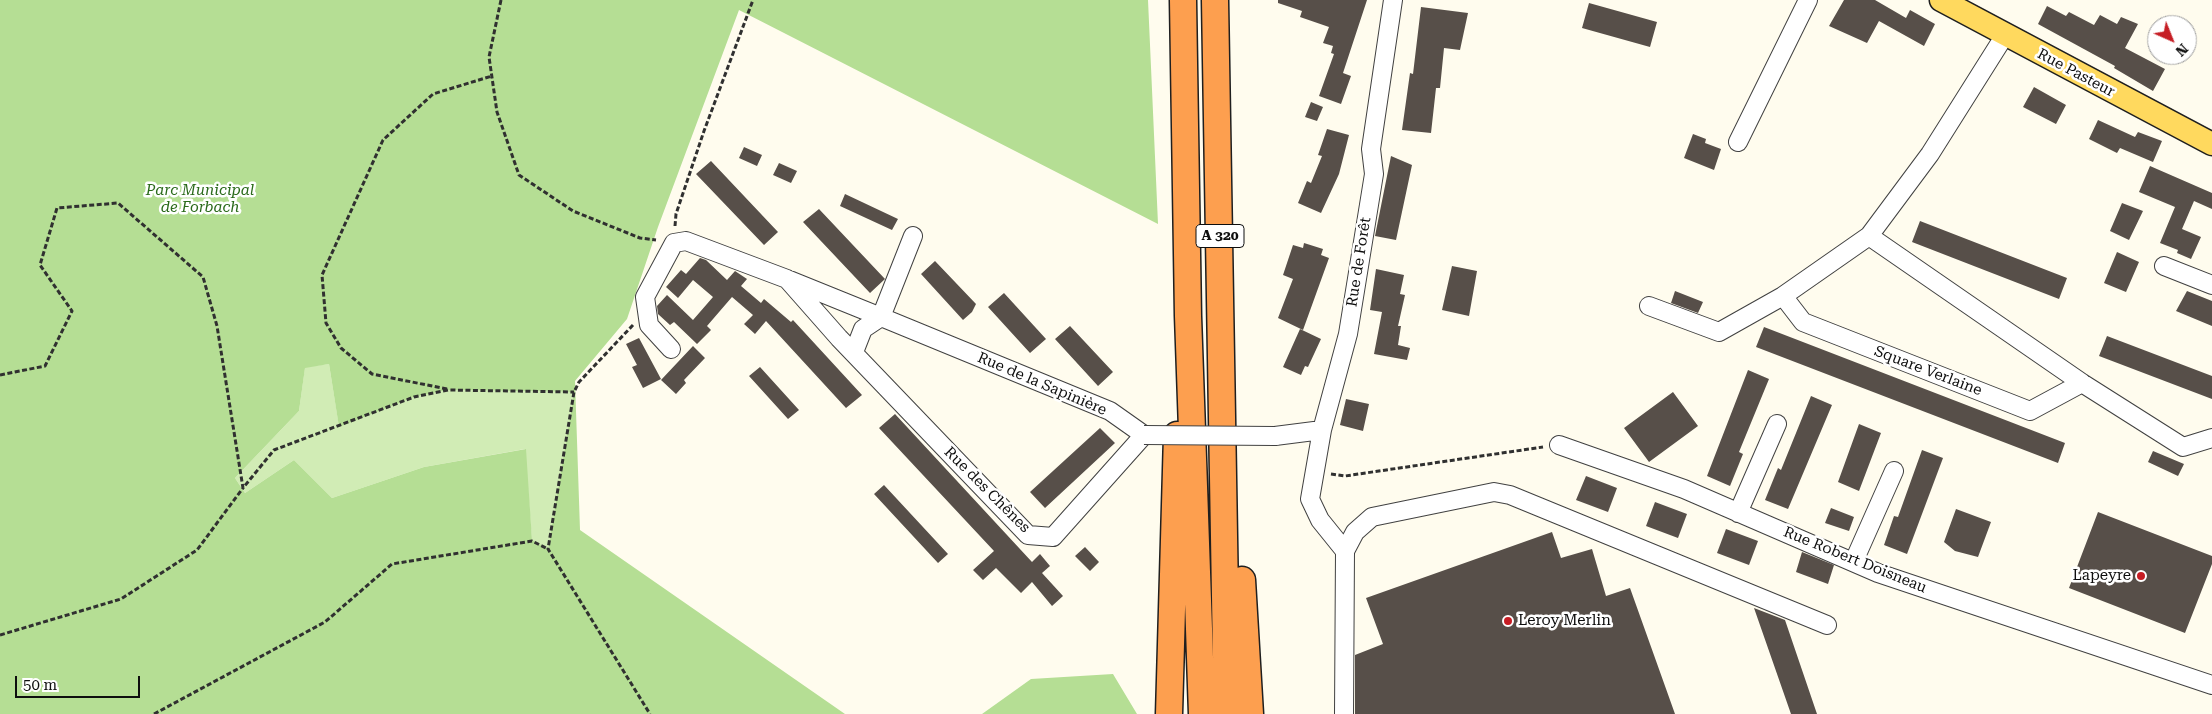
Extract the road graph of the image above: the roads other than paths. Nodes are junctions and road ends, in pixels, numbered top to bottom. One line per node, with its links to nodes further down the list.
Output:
1 (1183, 0): 16 (highway, A 320)
2 (1215, 0): 26 (highway, A 320)
3 (1393, 0): 22 (street, Rue de Forêt)
4 (1808, 0): 7 (street)
5 (1941, 0): 6 (main road, Rue Pasteur)
6 (2005, 35): 8 (main road, Rue Pasteur); 10 (street)
7 (1738, 142)
8 (2212, 144)
9 (913, 236): 17 (street)
10 (1869, 236): 14 (street); 20 (street)
11 (2164, 266): 13 (street)
12 (787, 279): 17 (street, Rue de la Sapinière); 18 (street, Rue de la Sapinière); 19 (street, Rue des Chênes)
13 (2212, 286)
14 (1783, 296): 15 (street); 20 (street, Square Verlaine)
15 (1649, 306)
16 (1188, 316): 33 (highway); 34 (highway, A 320)
17 (882, 317): 19 (street); 23 (street, Rue de la Sapinière)
18 (671, 349)
19 (854, 352): 23 (street, Rue des Chênes)
20 (2082, 383): 24 (street)
21 (1777, 424): 28 (street)
22 (1322, 430): 23 (street, bridge); 29 (street, Rue de Forêt)
23 (1144, 435)
24 (2212, 438)
25 (1559, 445): 28 (street, Rue Robert Doisneau)
26 (1224, 459): 35 (highway, A 320); 36 (highway)
27 (1894, 471): 30 (street)
28 (1738, 513): 30 (street, Rue Robert Doisneau)
29 (1345, 551): 31 (street); 37 (street)
30 (1854, 560): 32 (street, Rue Robert Doisneau)
31 (1827, 625)
32 (2212, 685)
33 (1169, 714)
34 (1202, 714)
35 (1228, 714)
36 (1250, 714)
37 (1344, 714)

